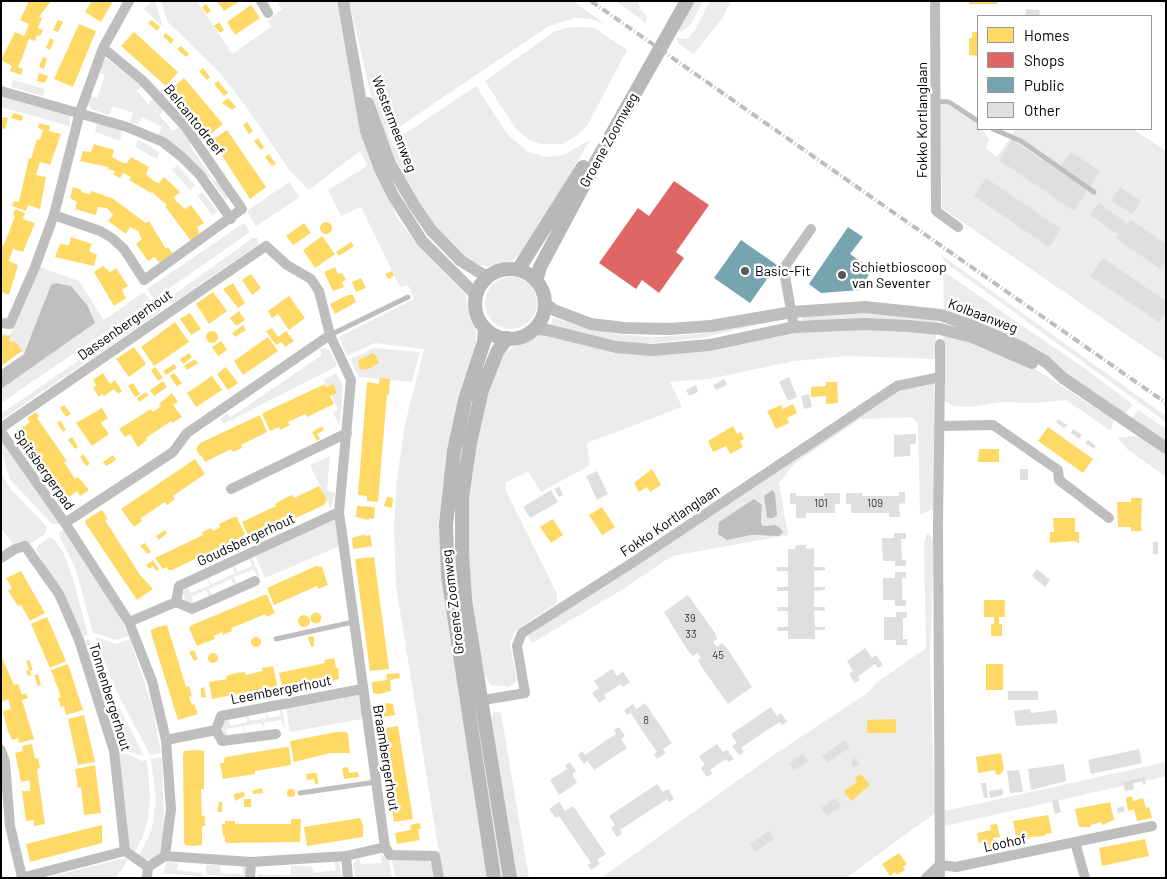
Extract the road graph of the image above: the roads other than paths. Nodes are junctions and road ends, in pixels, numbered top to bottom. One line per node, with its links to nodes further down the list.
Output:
1 (129, 1): 8 (street)
2 (261, 1): 7 (street)
3 (344, 1): 9 (street, Westermeenweg)
4 (678, 1): 21 (main road, Groene Zoomweg)
5 (687, 1): 23 (main road, Groene Zoomweg)
6 (936, 1): 11 (street, Fokko Kortlanglaan)
7 (268, 13)
8 (103, 48): 12 (street); 17 (street, Belcantodreef)
9 (356, 66): 22 (street, Westermeenweg); 24 (street, Westermeenweg)
10 (1, 91): 12 (street)
11 (936, 101): 13 (lane); 18 (street, Fokko Kortlanglaan)
12 (80, 112): 16 (street); 17 (street)
13 (977, 120)
14 (995, 130): 15 (lane)
15 (1094, 192)
16 (54, 215): 17 (street); 28 (street)
17 (231, 218)
18 (958, 227)
19 (811, 229): 27 (street)
20 (266, 246): 32 (street, Braambergerhout); 38 (street, Dassenbergerhout)
21 (518, 270): 22 (main road); 23 (main road)
22 (487, 277): 24 (main road)
23 (536, 281): 26 (main road)
24 (476, 295): 30 (main road)
25 (408, 297): 32 (lane)
26 (545, 302): 27 (street, Kolbaanweg); 31 (main road)
27 (792, 312): 29 (street); 36 (street, Kolbaanweg)
28 (6, 323)
29 (794, 327): 31 (street, Kolbaanweg); 36 (street, Kolbaanweg)
30 (485, 328): 33 (main road); 53 (main road, Groene Zoomweg)
31 (533, 330): 33 (main road)
32 (330, 335): 39 (street, Braambergerhout); 44 (street)
33 (507, 338): 52 (main road, Groene Zoomweg)
34 (940, 344): 35 (street)
35 (940, 377): 37 (street); 52 (street, Fokko Kortlanglaan)
36 (1063, 378): 40 (street, Kolbaanweg)
37 (939, 426): 43 (street); 69 (street)
38 (1, 432): 44 (street, Spitsbergerpad)
39 (346, 433): 41 (street); 42 (street, Braambergerhout)
40 (1166, 448)
41 (231, 489)
42 (339, 512): 47 (street, Goudsbergerhout); 49 (street, Braambergerhout)
43 (1110, 518)
44 (65, 523): 48 (street, Spitsbergerpad)
45 (1, 558): 65 (street, Tonnenbergerhout)
46 (256, 581): 47 (street)
47 (176, 602): 48 (street)
48 (129, 622): 56 (street, Spitsbergerpad)
49 (353, 622): 50 (lane); 51 (street, Braambergerhout)
50 (276, 639)
51 (362, 689): 54 (street, Leembergerhout); 58 (street, Braambergerhout)
52 (482, 701): 53 (street, Fokko Kortlanglaan); 76 (main road, Groene Zoomweg)
53 (466, 703): 75 (main road, Groene Zoomweg)
54 (216, 730): 55 (street); 56 (street)
55 (276, 734)
56 (166, 740): 66 (street, Spitsbergerpad)
57 (1, 750): 61 (street)
58 (377, 782): 59 (lane); 64 (street, Braambergerhout)
59 (300, 793)
60 (1, 814): 61 (street)
61 (10, 826): 71 (street)
62 (1152, 826): 63 (street, Loohof)
63 (1075, 842): 69 (street, Loohof); 79 (street)
64 (385, 847): 67 (street); 74 (street)
65 (125, 851): 70 (street); 71 (street)
66 (165, 856): 68 (street); 70 (street)
67 (346, 856): 68 (street); 73 (street)
68 (251, 862): 72 (street)
69 (940, 865): 77 (street); 78 (street)
70 (147, 872)
71 (22, 878)
72 (250, 878)
73 (348, 878)
74 (439, 878)
75 (494, 878)
76 (510, 878)
77 (926, 878)
78 (940, 878)
79 (1086, 878)

